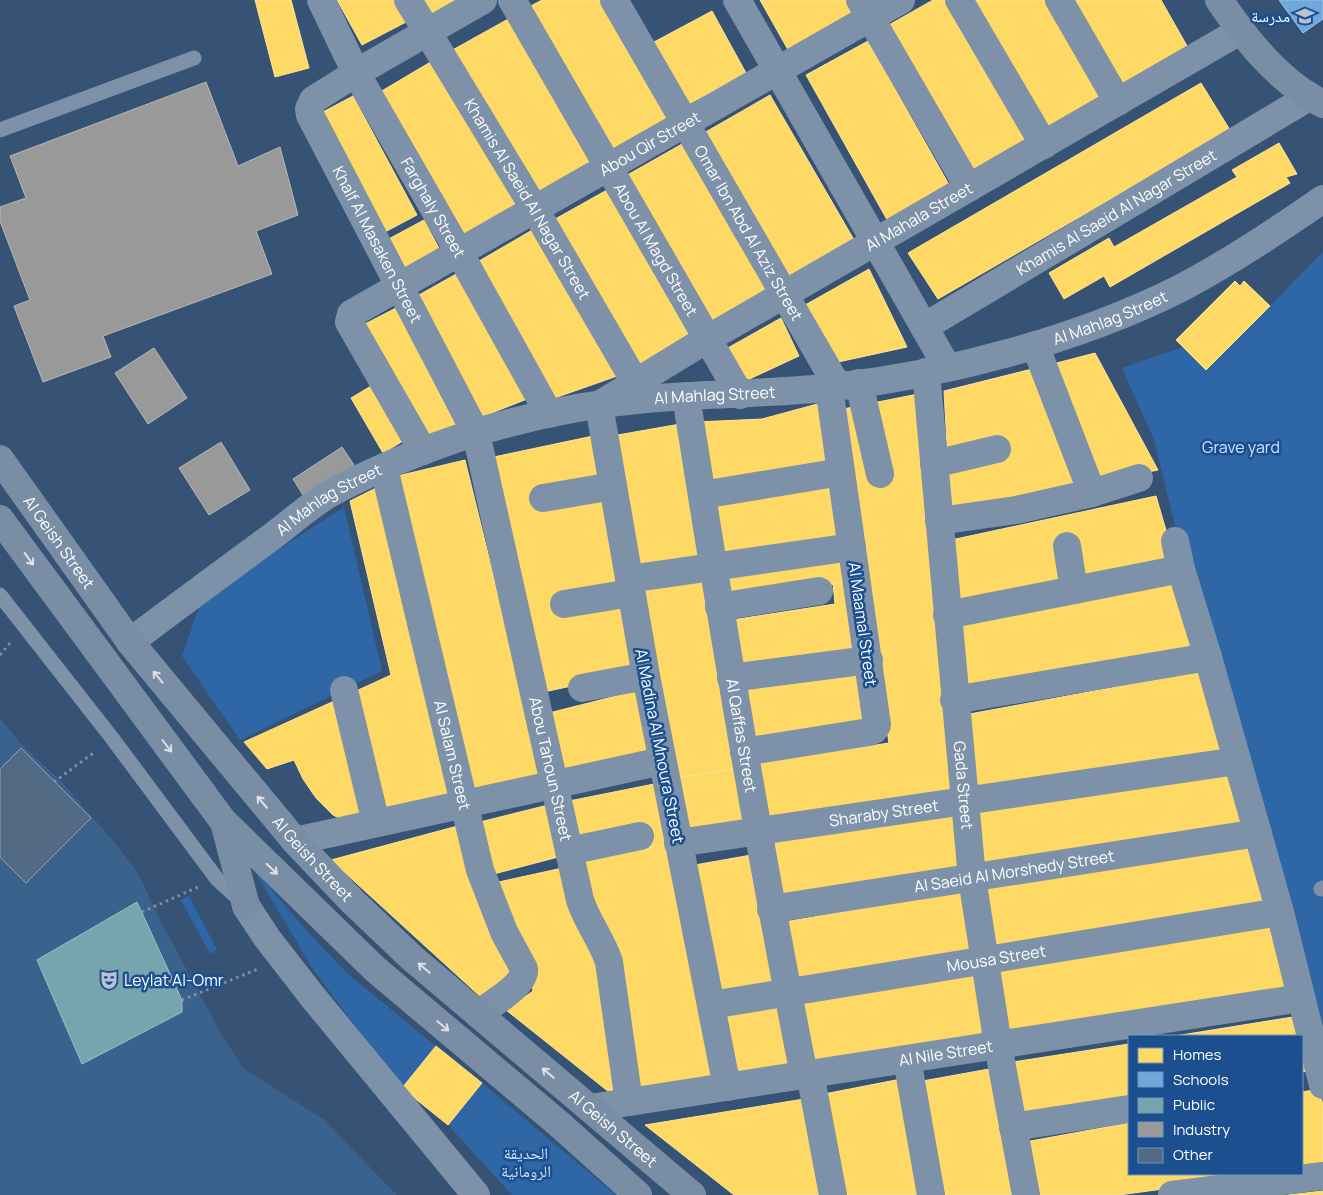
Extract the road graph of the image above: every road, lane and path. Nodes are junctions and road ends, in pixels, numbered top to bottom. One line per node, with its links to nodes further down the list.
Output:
1 (321, 0): 16 (street, Farghaly Street)
2 (408, 0): 13 (street, Khamis Al Saeid Al Nagar Street)
3 (483, 0): 13 (street, Khalf Al Masaken Street)
4 (512, 0): 23 (street, Abou Al Magd Street)
5 (614, 0): 19 (street, Omar Ibn Abd Al Aziz Street)
6 (737, 0): 15 (street)
7 (900, 0): 11 (street, Abou Qir Street)
8 (959, 0): 22 (street)
9 (1059, 0): 18 (street)
10 (1219, 0): 12 (main road)
11 (865, 9): 15 (street, Abou Qir Street); 24 (street)
12 (1240, 31): 17 (main road); 18 (street, Al Mahala Street)
13 (427, 32): 16 (street, Khalf Al Masaken Street); 26 (street, Khamis Al Saeid Al Nagar Street)
14 (194, 58): 21 (lane)
15 (777, 70): 19 (street, Abou Qir Street); 27 (street)
16 (356, 73): 28 (street, Farghaly Street); 29 (street, Khalf Al Masaken Street)
17 (1316, 100): 20 (main road); 31 (street, Khamis Al Saeid Al Nagar Street)
18 (1118, 102): 22 (street, Al Mahala Street)
19 (685, 123): 23 (street, Abou Qir Street); 30 (street, Omar Ibn Abd Al Aziz Street)
20 (1323, 125)
21 (0, 130)
22 (1044, 145): 24 (street, Al Mahala Street)
23 (608, 166): 26 (street, Abou Qir Street); 32 (street, Abou Al Magd Street)
24 (969, 188): 27 (street, Al Mahala Street)
25 (1323, 199): 33 (street, Al Mahlag Street)
26 (534, 208): 28 (street, Abou Qir Street); 36 (street, Khamis Al Saeid Al Nagar Street)
27 (876, 242): 30 (street, Al Mahala Street); 31 (street)
28 (459, 252): 29 (street, Abou Qir Street); 40 (street, Farghaly Street)
29 (400, 285): 41 (street, Khalf Al Masaken Street); 43 (street, Abou Qir Street)
30 (784, 294): 32 (street, Al Mahala Street); 35 (street, Omar Ibn Abd Al Aziz Street)
31 (924, 327): 34 (street)
32 (707, 339): 36 (street, Al Mahala Street); 37 (street, Abou Al Magd Street)
33 (1035, 345): 34 (street, Al Mahlag Street); 51 (street)
34 (936, 369): 35 (street, Al Mahlag Street); 45 (street, Gada Street)
35 (842, 386): 37 (street, Al Mahlag Street); 47 (street, Al Maamal Street); 48 (street)
36 (640, 391): 38 (street, Al Mahlag Street); 39 (street, Al Mahlag Street)
37 (740, 395): 38 (street, Al Mahlag Street)
38 (686, 396): 52 (street, Al Qaffas Street)
39 (599, 404): 40 (street, Al Mahlag Street); 50 (street, Al Madina Al Mnoura Street)
40 (549, 414): 41 (street, Al Mahlag Street)
41 (476, 433): 43 (street, Al Mahlag Street); 81 (street, Abou Tahoun Street)
42 (997, 449): 45 (street)
43 (423, 452): 46 (street, Al Mahlag Street)
44 (0, 459): 68 (main road, Al Geish Street)
45 (934, 464): 55 (street, Gada Street)
46 (384, 468): 68 (street, Al Mahlag Street); 83 (street, Al Salam Street)
47 (842, 472): 52 (street); 58 (street, Al Maamal Street)
48 (880, 474)
49 (1139, 478): 51 (street)
50 (613, 486): 53 (street); 61 (street, Al Madina Al Mnoura Street)
51 (1092, 493): 55 (street)
52 (702, 495): 59 (street, Al Qaffas Street)
53 (543, 498)
54 (0, 519): 84 (main road, Al Geish Street, one-way to 84)
55 (940, 521): 67 (street, Gada Street)
56 (1175, 541): 60 (street)
57 (1067, 546): 62 (street)
58 (852, 547): 59 (street); 70 (street, Al Maamal Street)
59 (714, 567): 61 (street); 66 (street, Al Qaffas Street)
60 (1181, 569): 62 (street); 69 (street)
61 (630, 586): 65 (street); 71 (street, Al Madina Al Mnoura Street)
62 (1074, 590): 67 (street)
63 (819, 591): 66 (street)
64 (0, 595): 93 (lane)
65 (564, 604)
66 (719, 607): 72 (street, Al Qaffas Street)
67 (947, 615): 75 (street, Gada Street)
68 (130, 642): 89 (main road, Al Geish Street, one-way to 68)
69 (1208, 657): 75 (street); 79 (street)
70 (869, 660): 72 (street); 76 (street, Al Maamal Street)
71 (646, 676): 73 (street); 78 (street, Al Madina Al Mnoura Street)
72 (731, 678): 76 (street, Al Qaffas Street)
73 (582, 688)
74 (344, 690): 85 (street)
75 (954, 700): 82 (street, Gada Street)
76 (744, 752): 86 (street, Al Qaffas Street)
77 (88, 757): 80 (path)
78 (662, 761): 81 (street); 90 (street, Al Madina Al Mnoura Street)
79 (1237, 761): 82 (street, Sharaby Street); 87 (street)
80 (54, 782)
81 (554, 784): 83 (street); 91 (street, Abou Tahoun Street)
82 (964, 801): 86 (street, Sharaby Street); 92 (street, Gada Street)
83 (464, 804): 85 (street); 104 (street, Al Salam Street)
84 (223, 821): 94 (main road); 116 (main road, Al Geish Street, one-way to 116)
85 (376, 823): 89 (street)
86 (758, 831): 90 (street, Sharaby Street); 95 (street, Al Qaffas Street)
87 (1258, 834): 92 (street, Al Saeid Al Morshedy Street); 97 (street)
88 (640, 836): 91 (street)
89 (295, 840): 104 (main road, Al Geish Street, one-way to 89)
90 (678, 844): 103 (street, Al Madina Al Mnoura Street)
91 (569, 851): 110 (street, Abou Tahoun Street)
92 (972, 878): 95 (street, Al Saeid Al Morshedy Street); 99 (street, Gada Street)
93 (217, 879): 94 (lane); 96 (path)
94 (246, 906): 98 (street)
95 (771, 909): 100 (street, Al Qaffas Street)
96 (142, 912)
97 (1280, 912): 99 (street, Mousa Street); 101 (street)
98 (284, 959): 102 (path); 115 (street)
99 (984, 961): 100 (street, Mousa Street); 105 (street, Gada Street)
100 (788, 993): 103 (street, Mousa Street); 107 (street, Al Qaffas Street)
101 (1301, 998): 105 (street, Al Nile Street); 108 (street)
102 (182, 1000)
103 (711, 1005): 109 (street, Al Madina Al Mnoura Street)
104 (478, 1014): 111 (main road, Al Geish Street, one-way to 104)
105 (998, 1045): 106 (street, Al Nile Street); 113 (street, Gada Street)
106 (907, 1059): 107 (street, Al Nile Street); 119 (street)
107 (807, 1074): 109 (street, Al Nile Street); 118 (street, Al Qaffas Street)
108 (1315, 1078)
109 (727, 1087): 110 (street, Al Nile Street)
110 (629, 1102): 111 (street, Al Nile Street)
111 (590, 1108): 117 (main road, Al Geish Street)
112 (1128, 1109): 113 (street)
113 (1013, 1126): 120 (street, Gada Street)
114 (1323, 1176): 121 (street)
115 (476, 1195)
116 (638, 1195)
117 (692, 1195)
118 (833, 1195)
119 (931, 1195)
120 (1026, 1195)
121 (1172, 1195)

